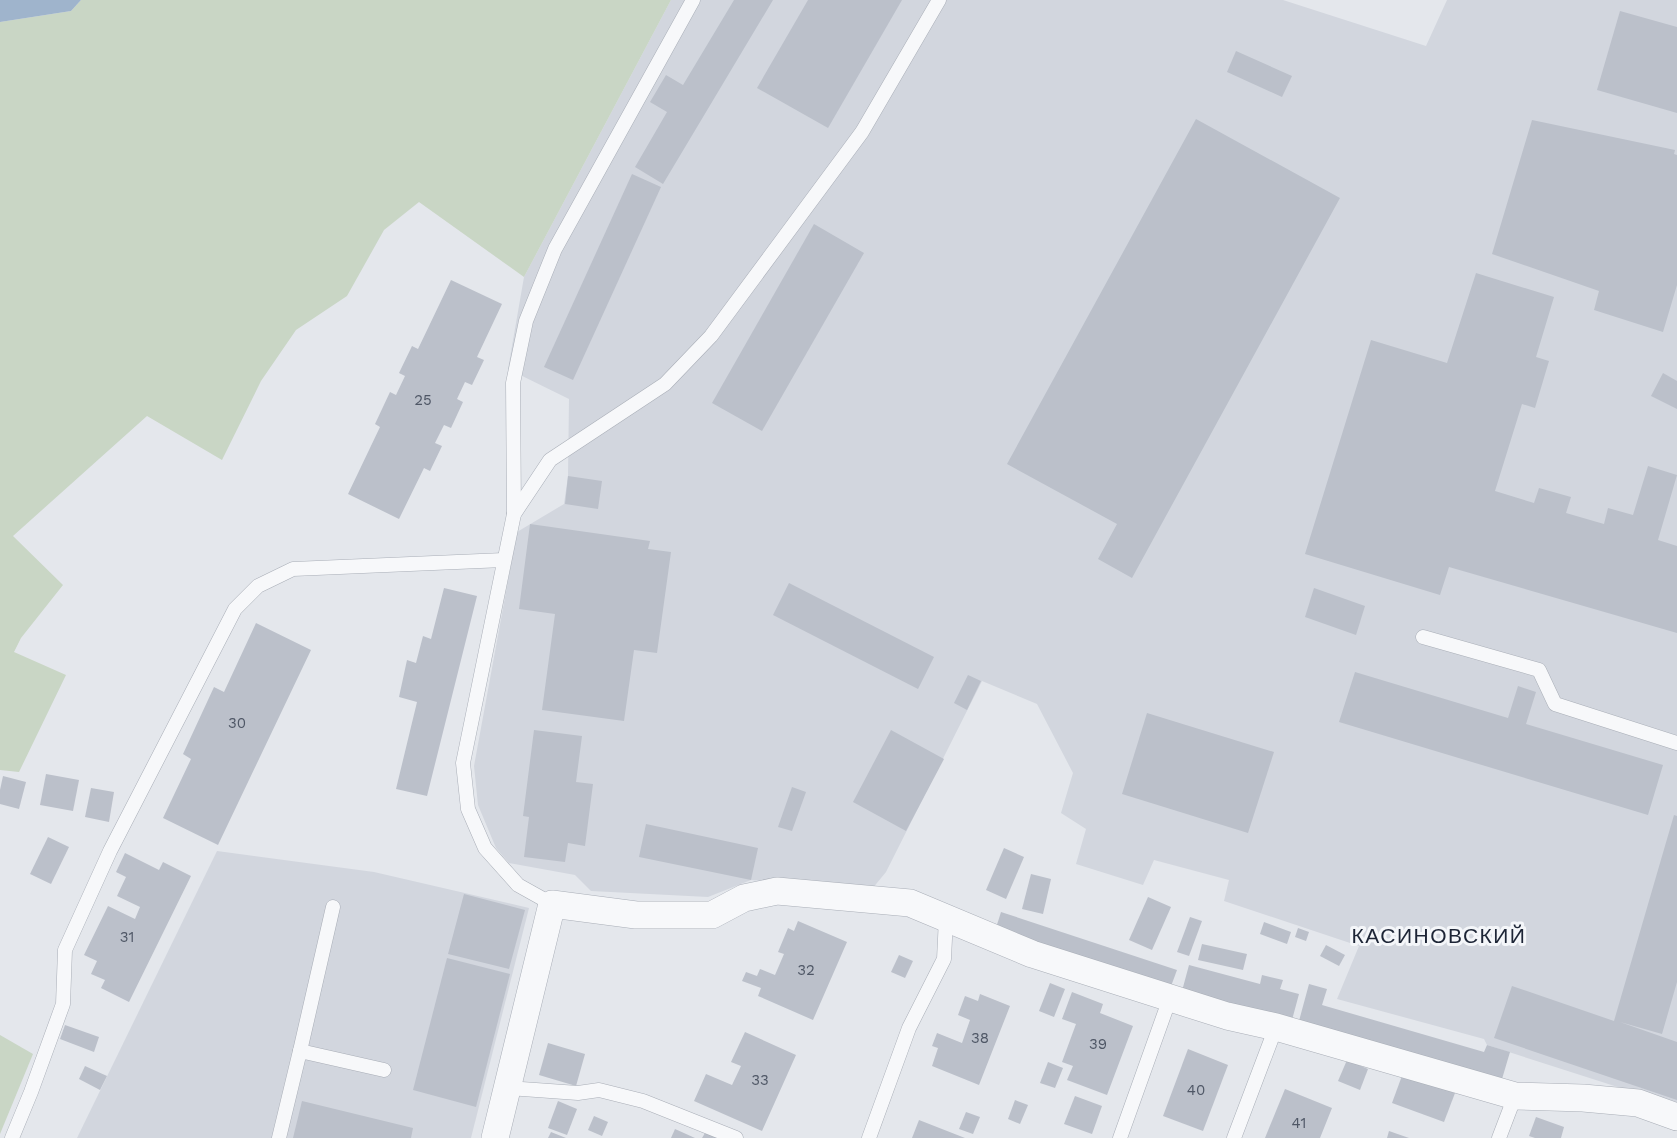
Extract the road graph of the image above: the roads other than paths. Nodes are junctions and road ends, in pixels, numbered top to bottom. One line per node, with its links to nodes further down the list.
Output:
1 (693, 0): 3 (lane)
2 (939, 0): 3 (lane)
3 (514, 514): 4 (lane)
4 (504, 560): 7 (lane); 17 (lane)
5 (1423, 637): 6 (lane)
6 (1677, 743)
7 (552, 904): 9 (street); 14 (street)
8 (333, 907): 12 (lane)
9 (946, 918): 10 (street); 21 (lane)
10 (1170, 998): 11 (street); 22 (lane)
11 (1276, 1027): 15 (street); 23 (lane)
12 (300, 1051): 13 (lane); 18 (lane)
13 (384, 1070)
14 (507, 1088): 19 (street); 20 (lane)
15 (1515, 1096): 16 (street); 24 (lane)
16 (1677, 1117)
17 (12, 1138)
18 (279, 1138)
19 (495, 1138)
20 (736, 1138)
21 (869, 1138)
22 (1120, 1138)
23 (1234, 1138)
24 (1499, 1138)

